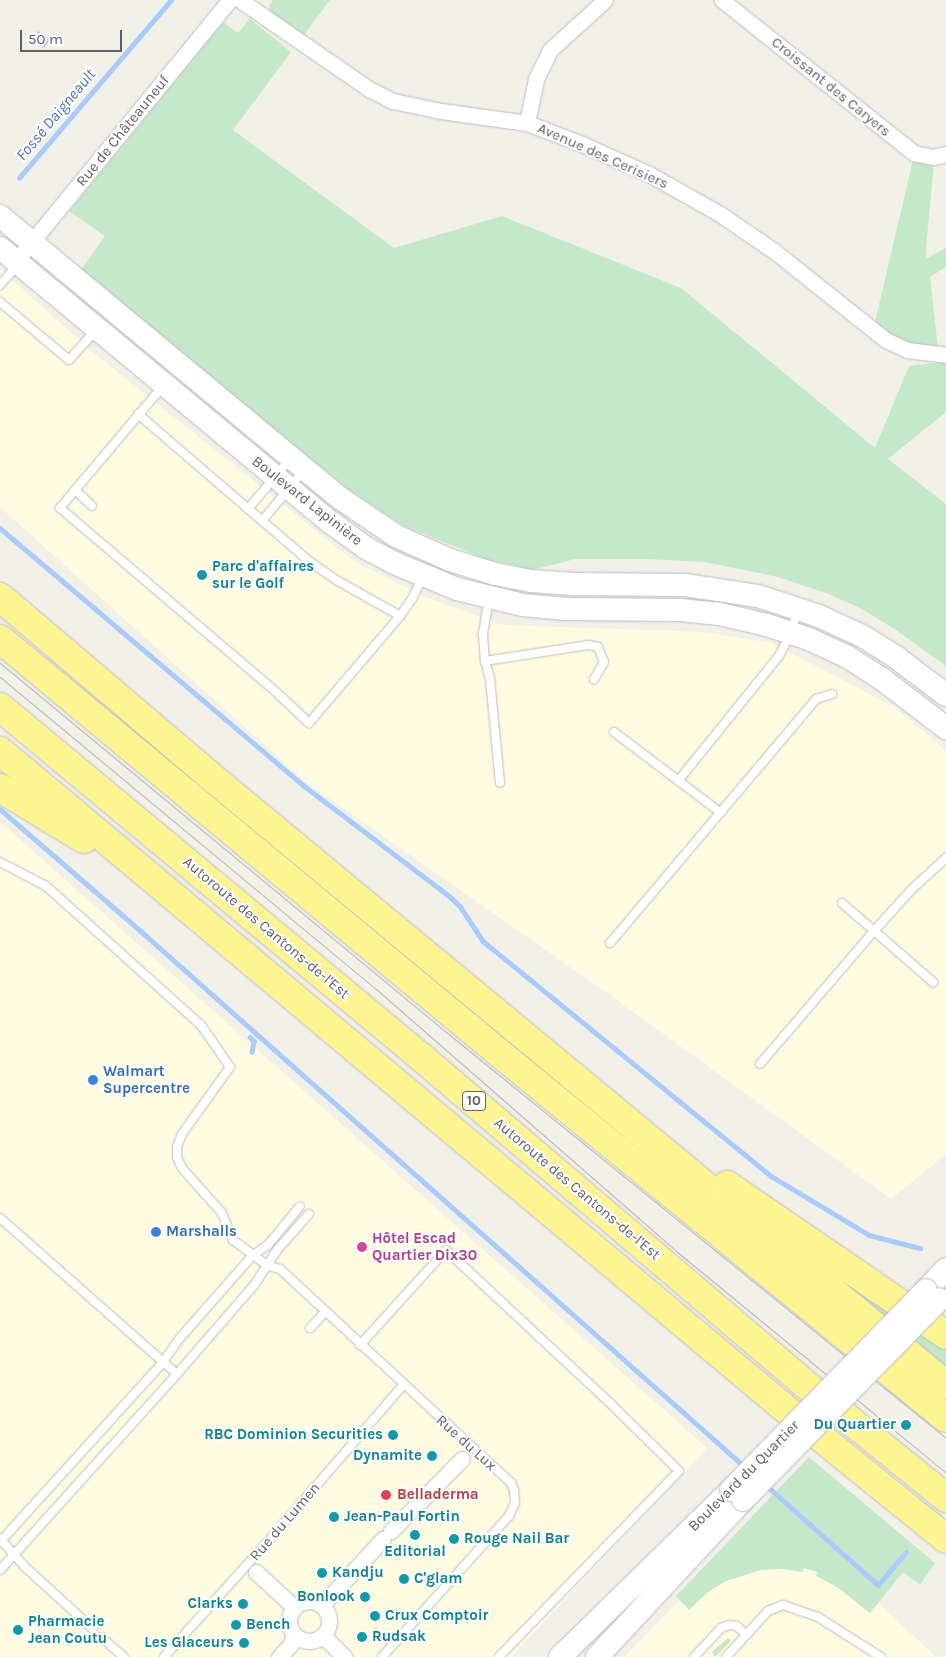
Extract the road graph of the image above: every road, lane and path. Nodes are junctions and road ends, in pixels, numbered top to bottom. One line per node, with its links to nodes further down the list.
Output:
1 (230, 0): 8 (street, Rue de Châteauneuf)
2 (240, 0): 5 (street, Avenue des Cerisiers)
3 (605, 0): 5 (street)
4 (722, 0): 6 (street, Croissant des Caryers)
5 (527, 123): 13 (street, Avenue des Cerisiers)
6 (946, 154)
7 (0, 216): 8 (main road, Boulevard Lapinière)
8 (31, 242): 9 (street, Rue de Châteauneuf); 16 (main road, Boulevard Lapinière)
9 (8, 255): 10 (lane); 12 (main road, Boulevard Lapinière)
10 (0, 285)
11 (0, 302): 12 (lane)
12 (97, 329): 14 (main road, Boulevard Lapinière)
13 (946, 355)
14 (164, 384): 15 (lane); 17 (main road, Boulevard Lapinière)
15 (138, 414): 18 (lane); 20 (lane)
16 (298, 463): 17 (lane); 17 (lane); 23 (main road, Boulevard Lapinière)
17 (282, 483): 20 (lane); 21 (lane); 22 (main road, Boulevard Lapinière)
18 (75, 490): 19 (lane); 26 (lane)
19 (92, 506)
20 (248, 509): 21 (lane)
21 (262, 521): 26 (lane)
22 (423, 576): 23 (main road, Boulevard Lapinière); 26 (lane)
23 (492, 586): 25 (main road, Boulevard Lapinière); 27 (main road, Boulevard Lapinière); 29 (lane)
24 (0, 597): 49 (highway)
25 (798, 608): 27 (lane); 32 (main road, Boulevard Lapinière)
26 (400, 616)
27 (790, 632): 34 (main road, Boulevard Lapinière); 37 (lane)
28 (0, 640): 65 (highway)
29 (485, 662): 30 (lane); 38 (lane)
30 (594, 679)
31 (832, 694): 40 (lane)
32 (946, 695)
33 (0, 707): 68 (highway, Autoroute des Cantons-de-l'Est / 10)
34 (946, 728)
35 (614, 732): 37 (lane)
36 (0, 751): 43 (highway)
37 (678, 781): 40 (lane)
38 (500, 783)
39 (0, 788): 43 (highway)
40 (721, 813): 46 (lane)
41 (946, 858): 45 (lane)
42 (0, 862): 53 (lane, Rue du Lux)
43 (146, 873): 69 (highway)
44 (842, 903): 45 (lane)
45 (874, 930): 47 (lane); 48 (lane)
46 (610, 943)
47 (934, 982)
48 (760, 1064)
49 (619, 1115): 59 (highway); 64 (highway)
50 (300, 1206): 53 (lane)
51 (309, 1214): 54 (lane)
52 (0, 1218): 61 (lane)
53 (253, 1256): 54 (lane, Rue du Lux); 61 (lane)
54 (268, 1266): 57 (lane, Rue du Lux); 62 (lane)
55 (946, 1269): 56 (main road, Boulevard du Quartier)
56 (938, 1294): 67 (main road, Boulevard du Quartier, bridge)
57 (326, 1311): 58 (lane); 60 (lane, Rue du Lux)
58 (310, 1328)
59 (946, 1335)
60 (360, 1345): 63 (lane, Rue du Lux); 86 (lane)
61 (163, 1362): 62 (lane); 70 (lane)
62 (177, 1374): 71 (lane)
63 (403, 1385): 82 (lane, Rue du Lumen); 85 (lane, Rue du Lux)
64 (946, 1385)
65 (946, 1418)
66 (462, 1459): 74 (street)
67 (737, 1495): 87 (main road, Boulevard du Quartier); 88 (main road, Boulevard du Quartier)
68 (946, 1498)
69 (946, 1539)
70 (0, 1540): 71 (lane)
71 (14, 1556): 72 (lane); 76 (lane)
72 (0, 1570)
73 (256, 1572): 75 (street)
74 (322, 1605): 75 (street); 79 (street)
75 (294, 1607): 77 (street)
76 (93, 1629)
77 (294, 1635): 79 (street); 83 (street)
78 (746, 1635): 89 (lane); 90 (lane); 91 (lane)
79 (323, 1636): 84 (street)
80 (102, 1637): 81 (lane)
81 (124, 1657)
82 (164, 1657)
83 (279, 1657)
84 (345, 1657)
85 (382, 1657)
86 (499, 1657)
87 (560, 1657)
88 (596, 1657)
89 (694, 1657)
90 (726, 1657)
91 (881, 1657)

